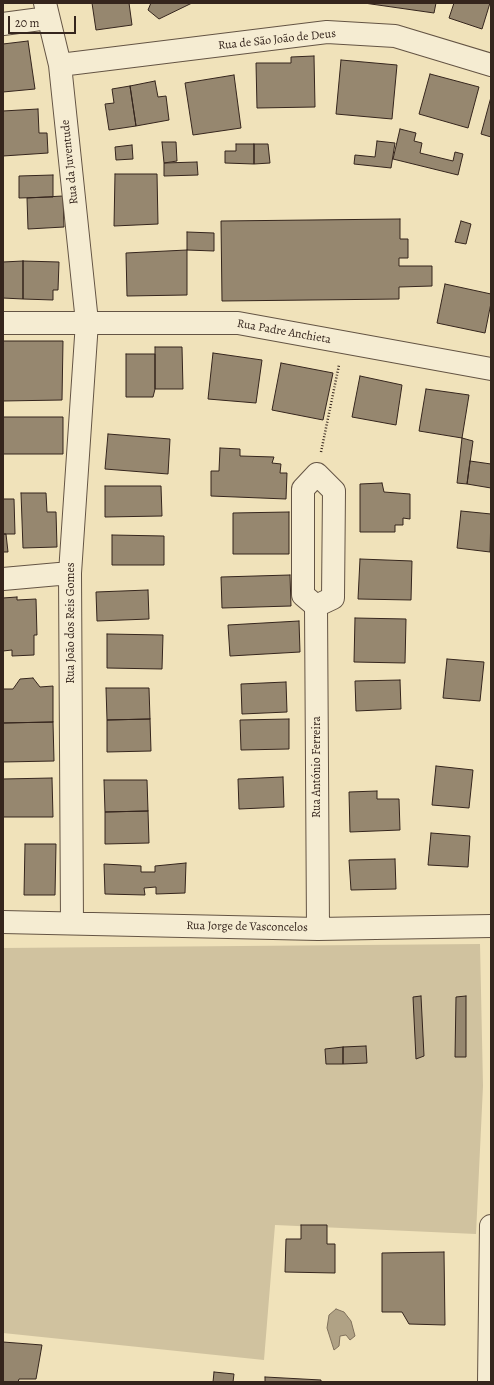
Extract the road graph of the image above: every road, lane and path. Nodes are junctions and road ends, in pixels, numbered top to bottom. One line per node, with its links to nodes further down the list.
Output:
1 (46, 10): 2 (street); 4 (street, Rua da Juventude)
2 (3, 24)
3 (491, 64): 4 (street, Rua de São João de Deus)
4 (60, 65): 5 (street, Rua da Juventude)
5 (87, 322): 6 (street, Rua Padre Anchieta); 7 (street, Rua Padre Anchieta); 10 (street, Rua João dos Reis Gomes)
6 (3, 323)
7 (344, 342): 8 (street, Rua Padre Anchieta); 9 (path)
8 (491, 369)
9 (317, 474): 12 (street); 12 (street)
10 (70, 573): 11 (street); 14 (street, Rua João dos Reis Gomes)
11 (3, 579)
12 (316, 606): 16 (street, Rua António Ferreira)
13 (3, 922): 14 (street, Rua Jorge de Vasconcelos)
14 (72, 923): 16 (street, Rua Jorge de Vasconcelos)
15 (491, 926): 16 (street, Rua Jorge de Vasconcelos)
16 (318, 929)
17 (491, 1226): 18 (street)
18 (489, 1382)

